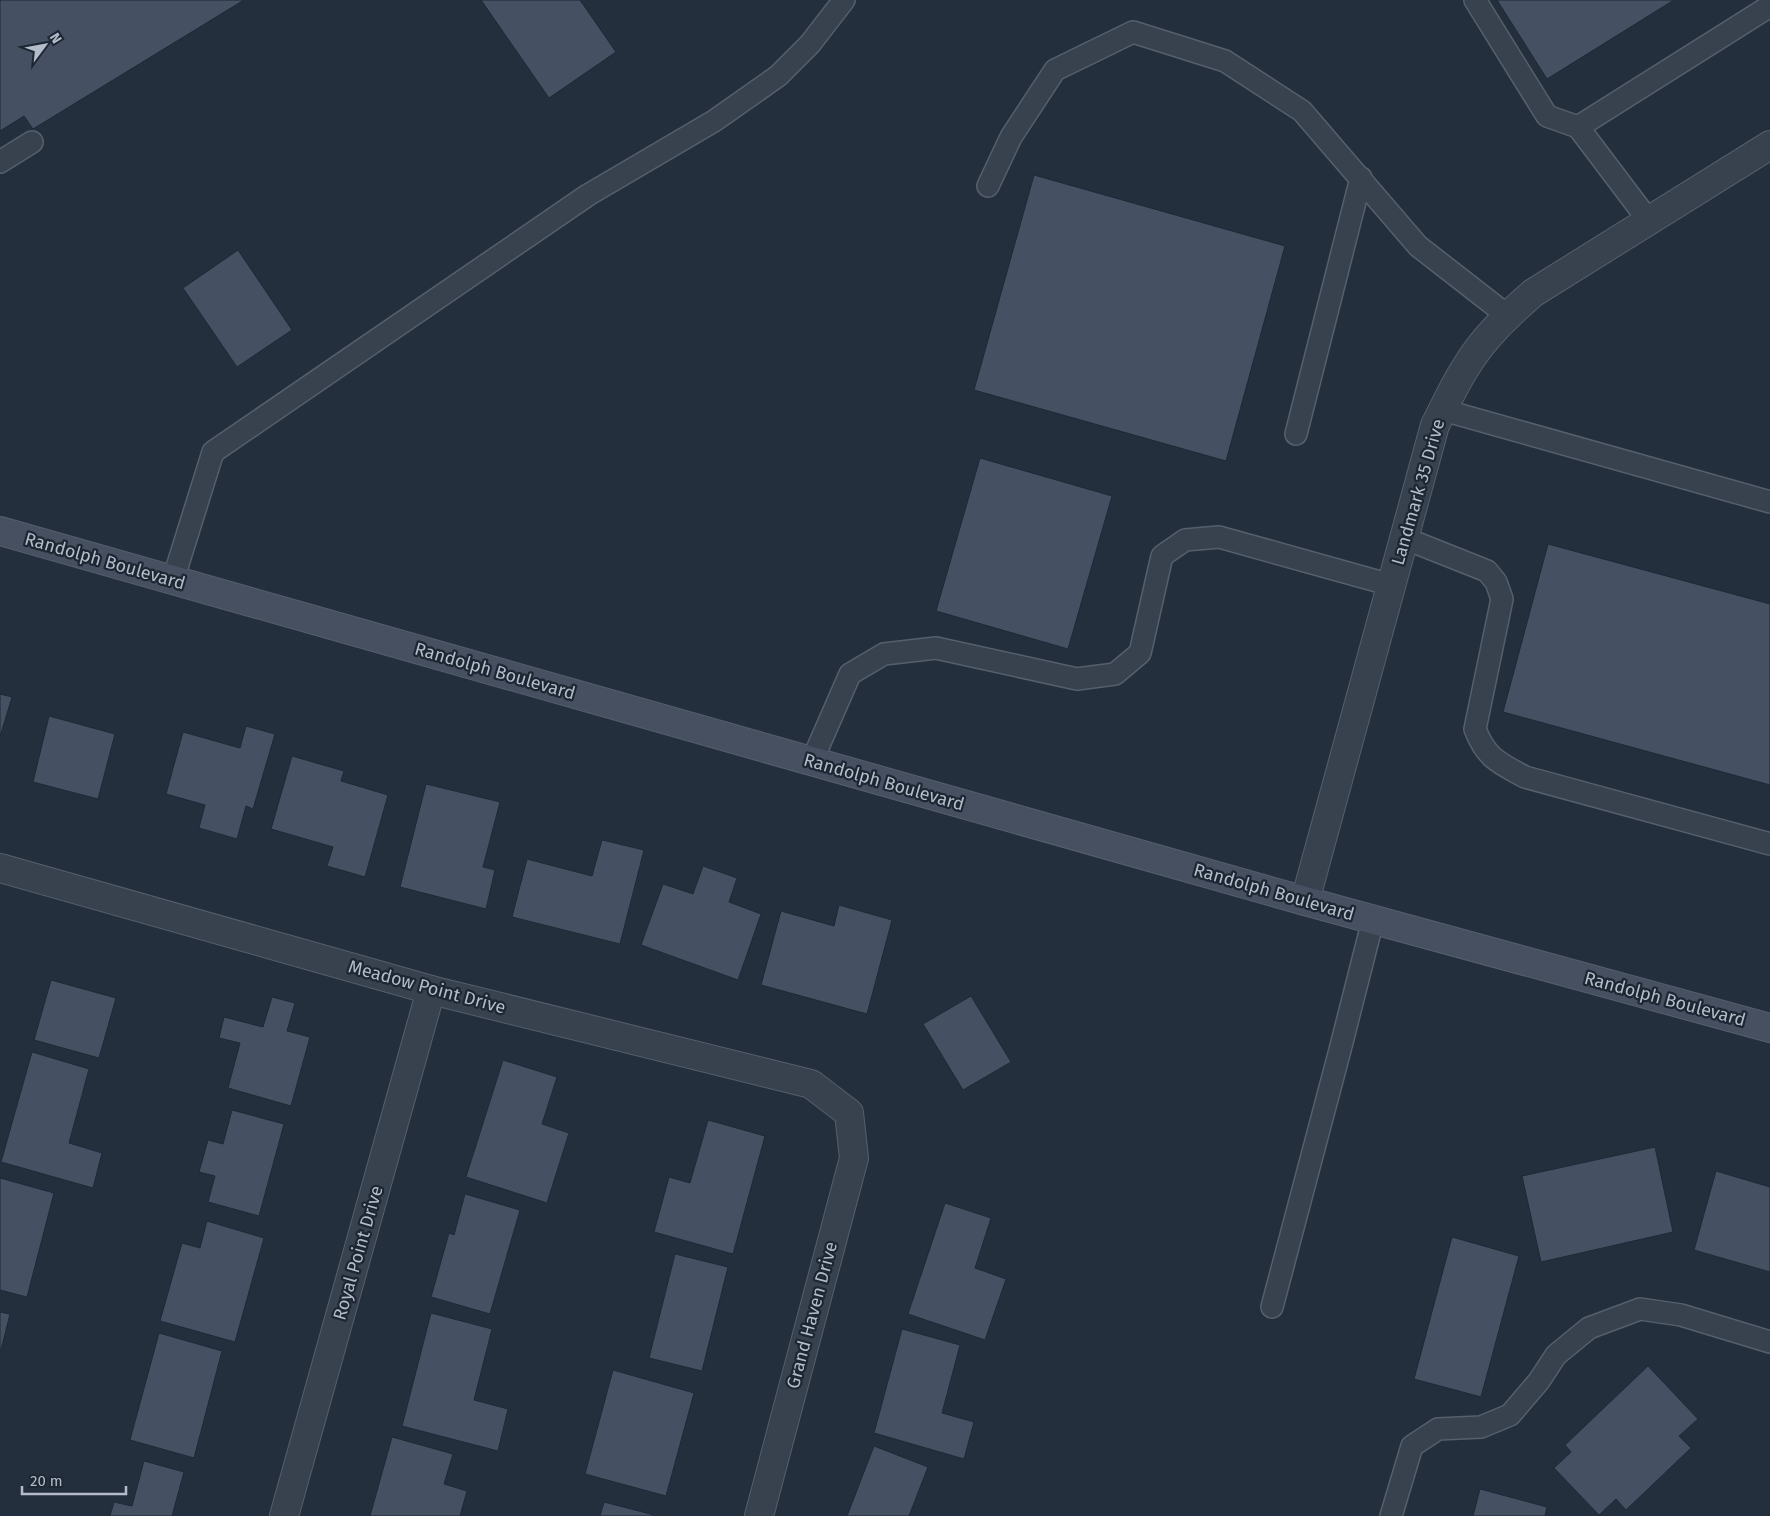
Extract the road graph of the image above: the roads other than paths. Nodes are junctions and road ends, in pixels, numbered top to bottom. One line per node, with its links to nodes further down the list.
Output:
1 (844, 0): 17 (lane)
2 (1475, 0): 4 (lane)
3 (1770, 6): 4 (lane)
4 (1578, 127): 10 (lane)
5 (32, 142): 7 (lane)
6 (1770, 145): 10 (street, Landmark 35 Drive)
7 (0, 162)
8 (1361, 178): 9 (lane); 11 (lane); 13 (lane)
9 (988, 186)
10 (1649, 221): 11 (street, Landmark 35 Drive)
11 (1508, 316): 12 (street, Landmark 35 Drive)
12 (1443, 410): 14 (lane); 16 (street, Landmark 35 Drive)
13 (1296, 434)
14 (1770, 502)
15 (0, 531): 17 (main road, Randolph Boulevard)
16 (1404, 538): 18 (street, Landmark 35 Drive); 20 (lane)
17 (174, 580): 19 (main road, Randolph Boulevard)
18 (1391, 585): 19 (lane); 22 (street, Landmark 35 Drive)
19 (812, 761): 22 (main road, Randolph Boulevard)
20 (1770, 844)
21 (0, 868): 24 (street, Meadow Point Drive)
22 (1305, 901): 23 (main road, Randolph Boulevard)
23 (1373, 920): 25 (main road, Randolph Boulevard); 27 (lane)
24 (431, 990): 26 (street, Meadow Point Drive); 29 (street, Royal Point Drive)
25 (1770, 1028)
26 (849, 1113): 30 (street, Grand Haven Drive)
27 (1272, 1307)
28 (1770, 1342): 31 (lane)
29 (284, 1516)
30 (759, 1516)
31 (1391, 1516)

